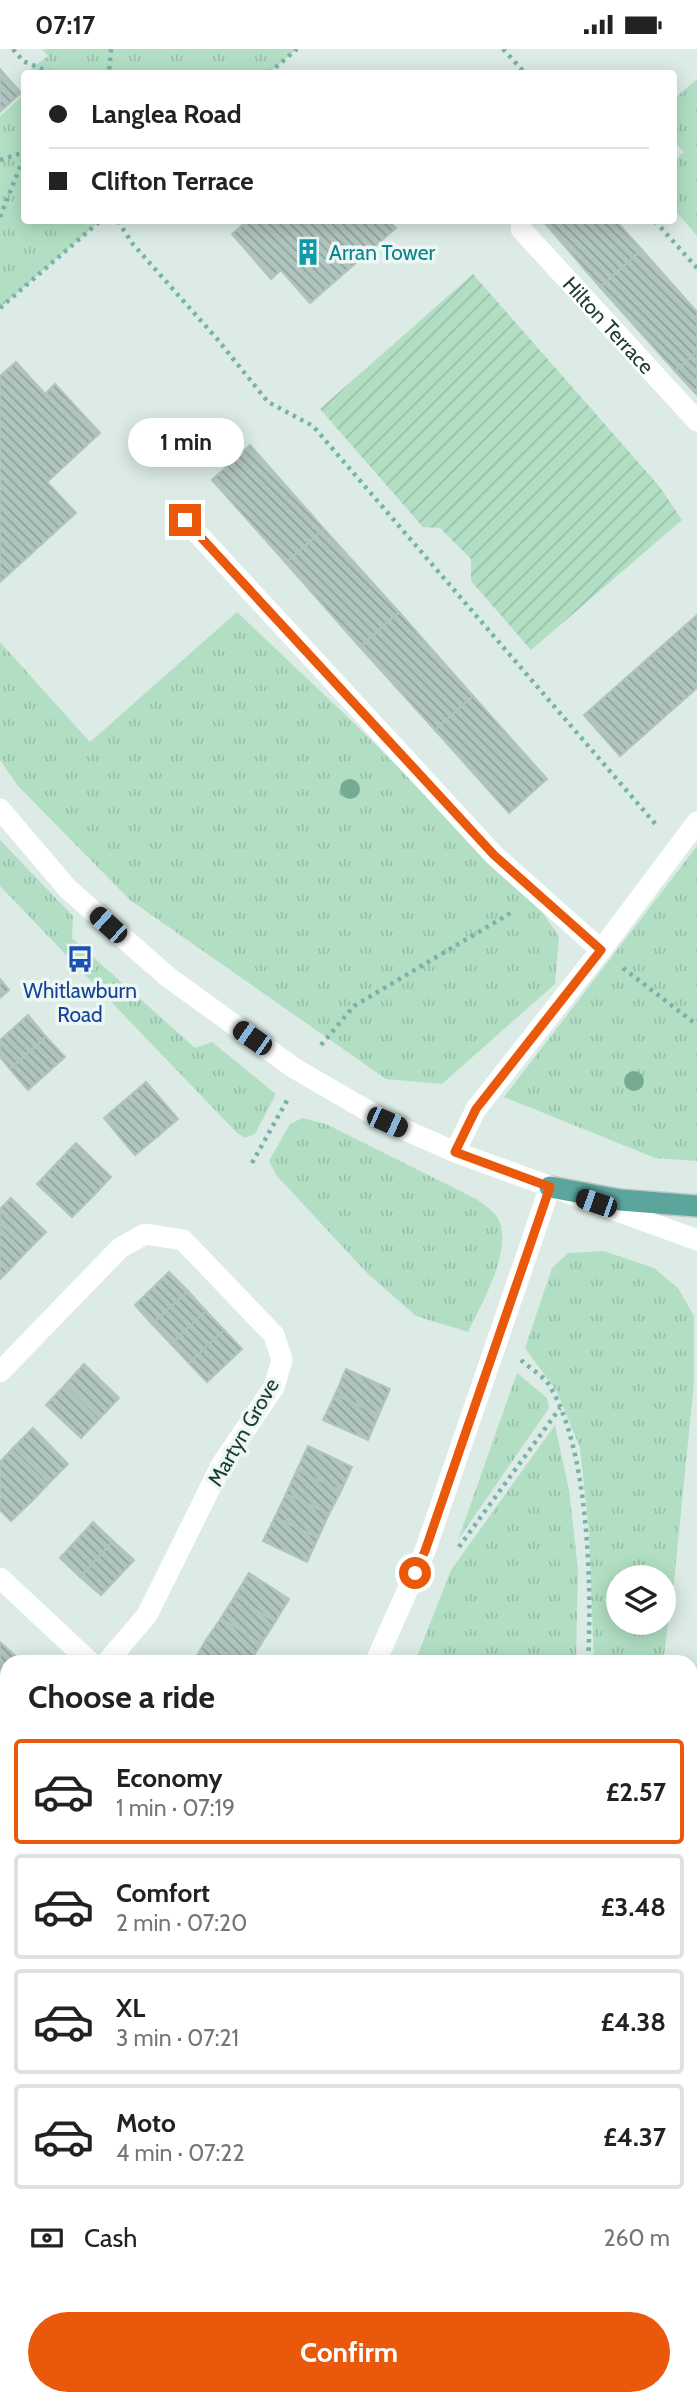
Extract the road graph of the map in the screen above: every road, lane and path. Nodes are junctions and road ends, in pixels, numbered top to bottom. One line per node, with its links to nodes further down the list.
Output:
1 (13, 49): 5 (path)
2 (111, 49): 6 (path)
3 (297, 49): 7 (path)
4 (503, 49): 8 (path)
5 (45, 70)
6 (109, 70)
7 (272, 70)
8 (522, 70)
9 (21, 156): 10 (path)
10 (0, 160)
11 (21, 163): 12 (path)
12 (0, 217)
13 (97, 224): 18 (path)
14 (120, 224): 23 (path)
15 (658, 224): 17 (path)
16 (521, 229): 19 (street, Hilton Terrace)
17 (697, 268)
18 (0, 308)
19 (697, 421)
20 (185, 520): 24 (street)
21 (0, 809): 29 (street)
22 (697, 822): 23 (street)
23 (677, 849): 25 (street)
24 (539, 896): 25 (street); 27 (path)
25 (601, 950): 26 (path); 29 (street)
26 (697, 1025)
27 (321, 1045)
28 (291, 1093): 30 (path)
29 (455, 1152): 31 (street)
30 (252, 1163)
31 (550, 1187): 32 (main road); 33 (street); 37 (street)
32 (697, 1206)
33 (697, 1240)
34 (520, 1360): 36 (path)
35 (0, 1372): 40 (street, Martyn Grove)
36 (560, 1408): 37 (path); 42 (path)
37 (425, 1551): 41 (street)
38 (0, 1577): 39 (street)
39 (82, 1655)
40 (113, 1655)
41 (380, 1655)
42 (588, 1655)

